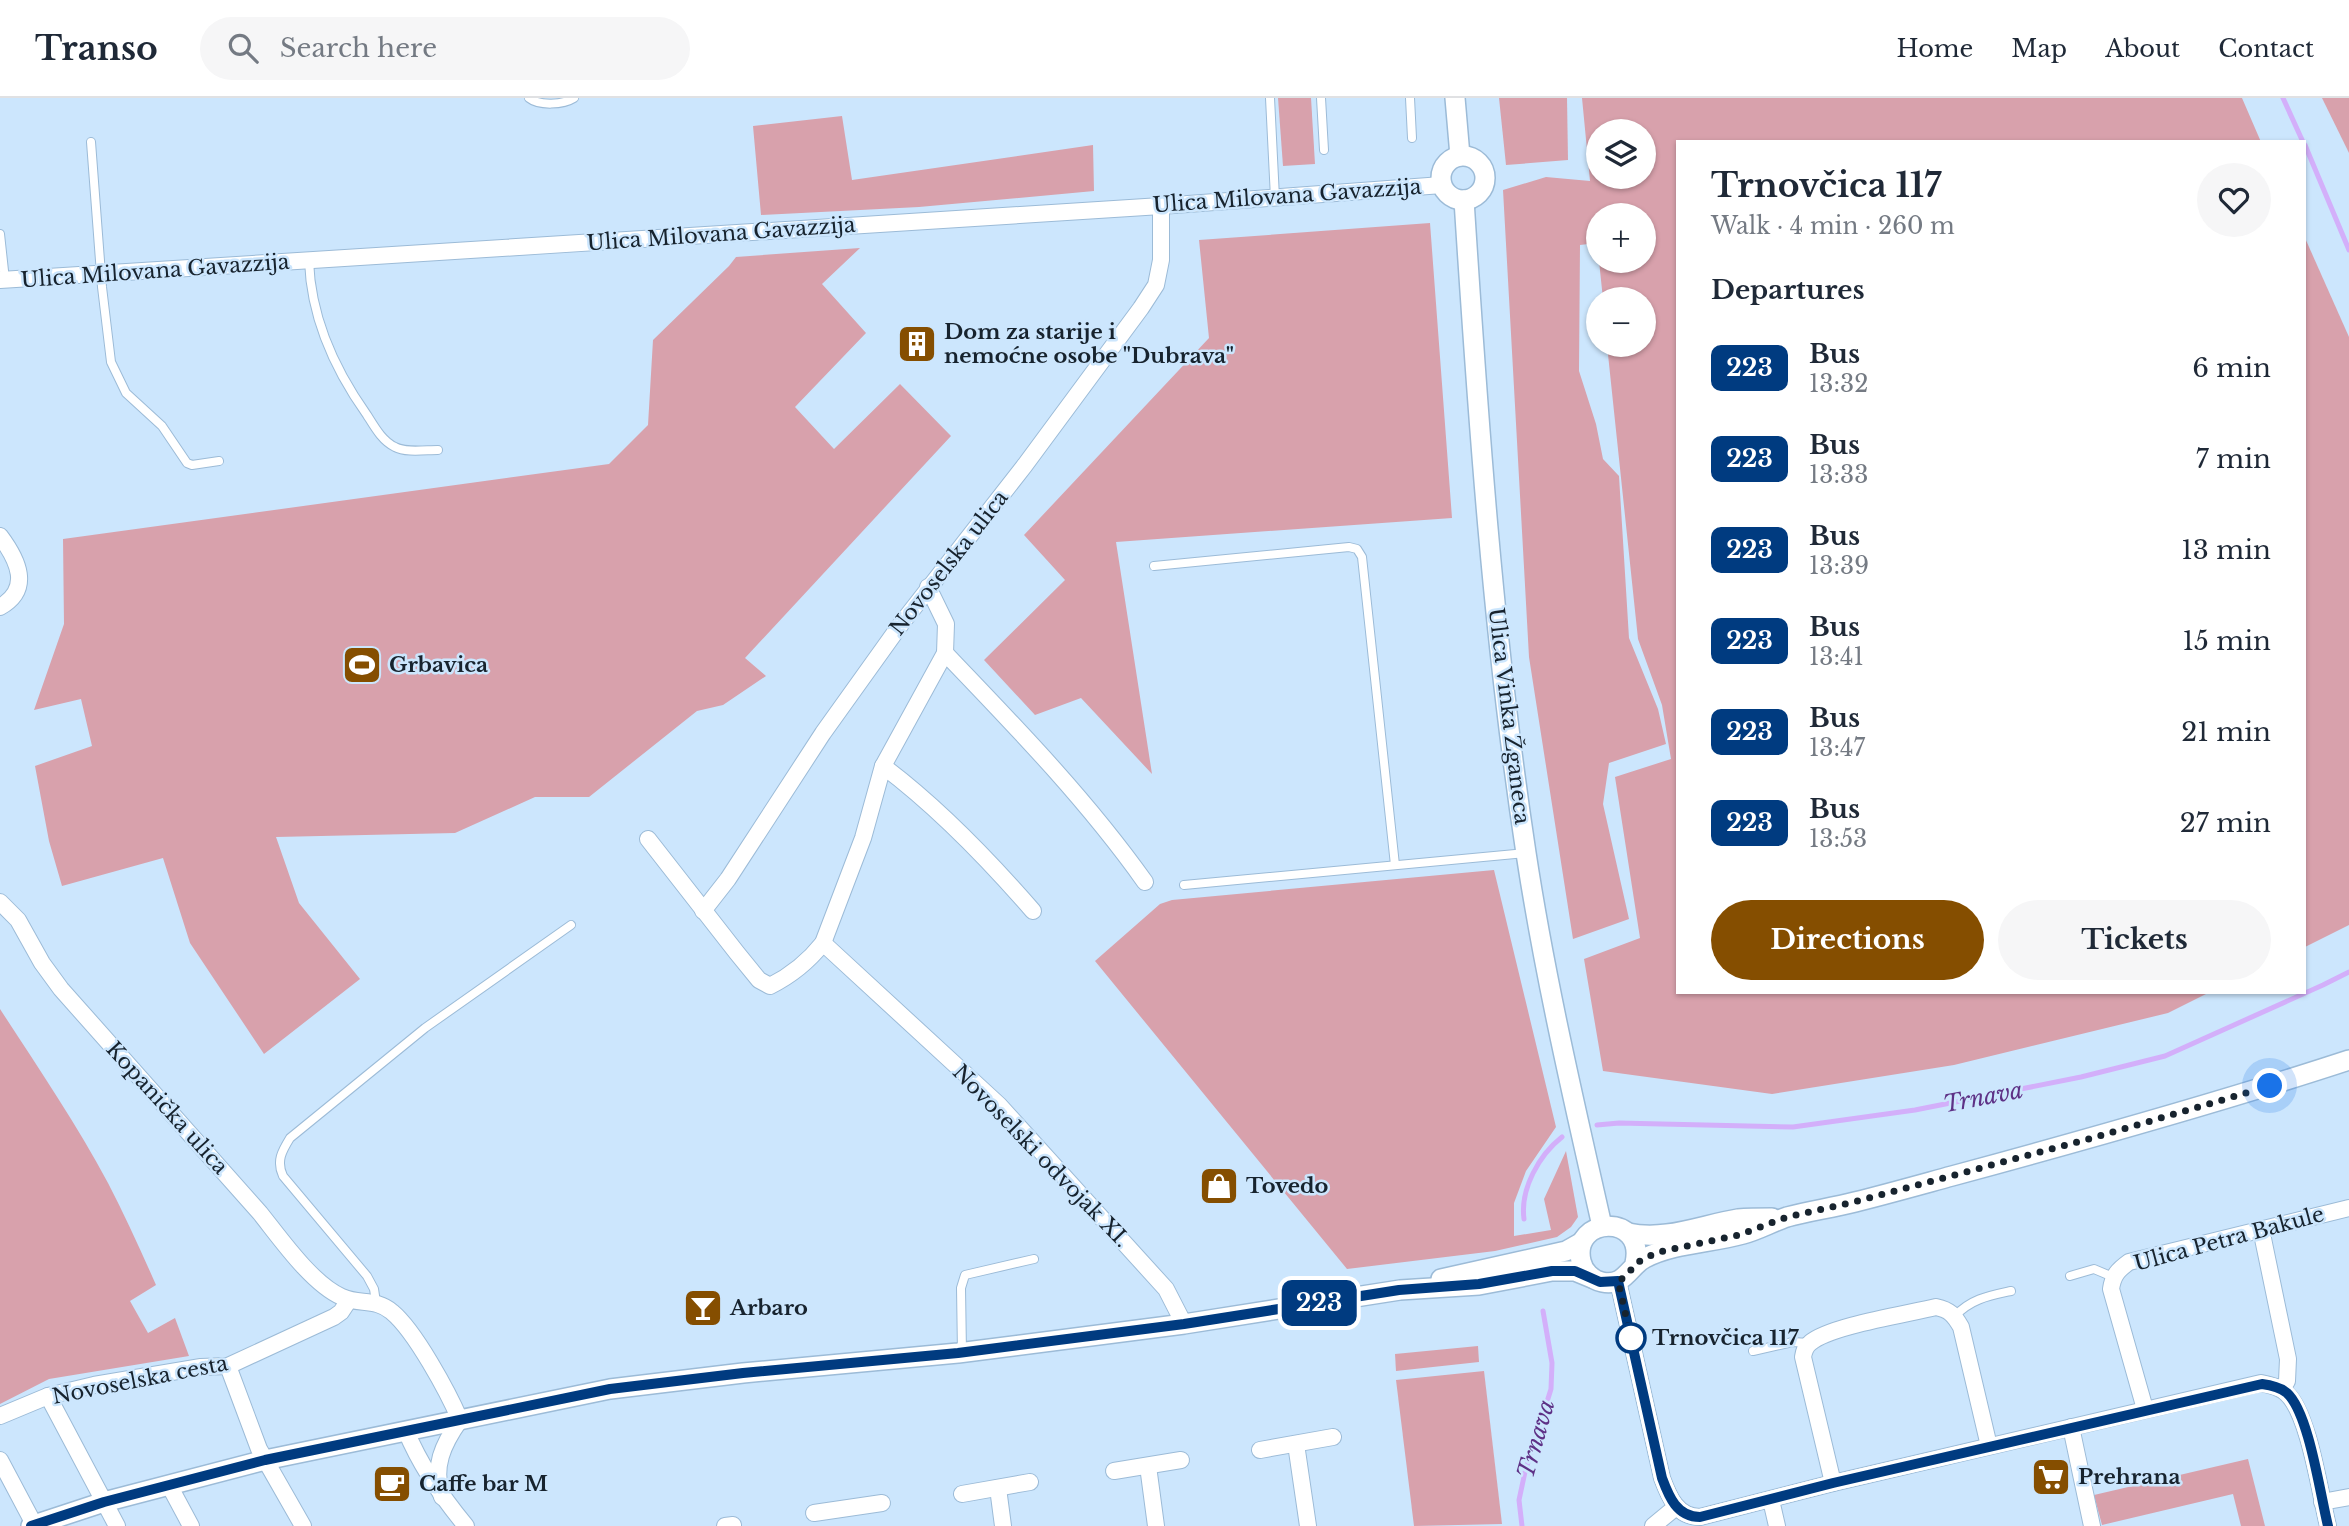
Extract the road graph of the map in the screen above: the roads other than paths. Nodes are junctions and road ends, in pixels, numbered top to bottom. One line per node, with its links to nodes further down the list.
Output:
1 (529, 98): 2 (lane)
2 (574, 98)
3 (1270, 98): 12 (lane)
4 (1321, 98): 9 (lane)
5 (1410, 98): 7 (lane)
6 (1455, 98): 10 (street)
7 (1412, 138)
8 (91, 142): 17 (lane)
9 (1324, 150)
10 (1460, 156): 11 (street); 13 (street)
11 (1442, 185): 12 (street, Ulica Milovana Gavazzija); 13 (street)
12 (1275, 198): 14 (street, Ulica Milovana Gavazzija)
13 (1464, 200): 28 (street, Ulica Vinka Žganeca)
14 (1161, 206): 16 (street, Ulica Milovana Gavazzija); 23 (street, Novoselska ulica)
15 (0, 234): 18 (lane)
16 (309, 261): 17 (street, Ulica Milovana Gavazzija); 19 (lane)
17 (102, 273): 18 (street, Ulica Milovana Gavazzija); 20 (lane)
18 (2, 280)
19 (438, 450)
20 (219, 461)
21 (0, 536): 24 (street)
22 (1154, 566): 29 (lane)
23 (928, 587): 25 (street); 33 (street, Novoselska ulica)
24 (0, 607)
25 (945, 653): 26 (street); 30 (street)
26 (883, 766): 34 (street); 36 (street)
27 (648, 839): 33 (street)
28 (1526, 853): 29 (lane); 40 (street, Ulica Vinka Žganeca)
29 (1395, 866): 31 (lane)
30 (1145, 882)
31 (1184, 885)
32 (0, 902): 52 (street, Kopanička ulica)
33 (703, 911): 36 (street)
34 (1032, 911)
35 (571, 925): 53 (lane)
36 (823, 943): 55 (street, Novoselski odvojak XI.)
37 (2349, 1060): 39 (street)
38 (2349, 1208): 41 (street, Ulica Petra Bakule)
39 (1787, 1217): 42 (street); 45 (street)
40 (1602, 1226): 42 (street); 43 (street)
41 (2261, 1229): 48 (street, Ulica Petra Bakule); 60 (street)
42 (1628, 1233): 45 (street)
43 (1582, 1242): 47 (street); 50 (street)
44 (1034, 1259): 58 (lane)
45 (1636, 1264): 49 (street)
46 (2070, 1276): 48 (lane, Ulica Petra Bakule)
47 (1592, 1278): 49 (street); 50 (street)
48 (2113, 1278): 62 (street, Ulica Petra Bakule)
49 (1618, 1281): 87 (street)
50 (1399, 1290): 55 (street)
51 (2011, 1291): 54 (lane)
52 (349, 1300): 53 (street); 59 (street, Novoselska cesta)
53 (376, 1302): 64 (street)
54 (1955, 1316): 56 (street); 69 (street)
55 (1184, 1324): 58 (street)
56 (1809, 1343): 57 (lane); 77 (street)
57 (1753, 1351)
58 (962, 1353): 64 (street)
59 (228, 1366): 61 (street, Novoselska cesta); 72 (street)
60 (2282, 1389): 62 (street); 85 (street)
61 (48, 1396): 63 (street, Novoselska cesta); 84 (street)
62 (2145, 1409): 65 (street)
63 (0, 1416)
64 (460, 1420): 66 (street); 81 (street)
65 (2071, 1427): 69 (street); 101 (street)
66 (406, 1431): 72 (street); 81 (street)
67 (1334, 1437): 68 (street)
68 (1296, 1444): 70 (street); 98 (street)
69 (1990, 1446): 77 (street)
70 (1260, 1450)
71 (0, 1460): 90 (street)
72 (265, 1460): 78 (street); 93 (street)
73 (1181, 1460): 74 (street)
74 (1147, 1466): 75 (street); 97 (street)
75 (1114, 1471)
76 (1030, 1482): 79 (street)
77 (1833, 1483): 83 (street)
78 (169, 1485): 84 (street); 92 (street)
79 (998, 1488): 80 (street); 96 (street)
80 (962, 1494)
81 (442, 1497): 94 (street)
82 (2349, 1497): 85 (street)
83 (1772, 1500): 87 (street); 100 (street)
84 (104, 1502): 90 (street); 91 (street)
85 (2322, 1502): 102 (street)
86 (882, 1503): 88 (street)
87 (1676, 1507): 99 (street)
88 (846, 1508): 89 (street); 95 (street)
89 (814, 1513)
90 (34, 1526)
91 (117, 1526)
92 (191, 1526)
93 (303, 1526)
94 (466, 1526)
95 (849, 1526)
96 (1003, 1526)
97 (1156, 1526)
98 (1308, 1526)
99 (1653, 1526)
100 (1777, 1526)
101 (2092, 1526)
102 (2328, 1526)

